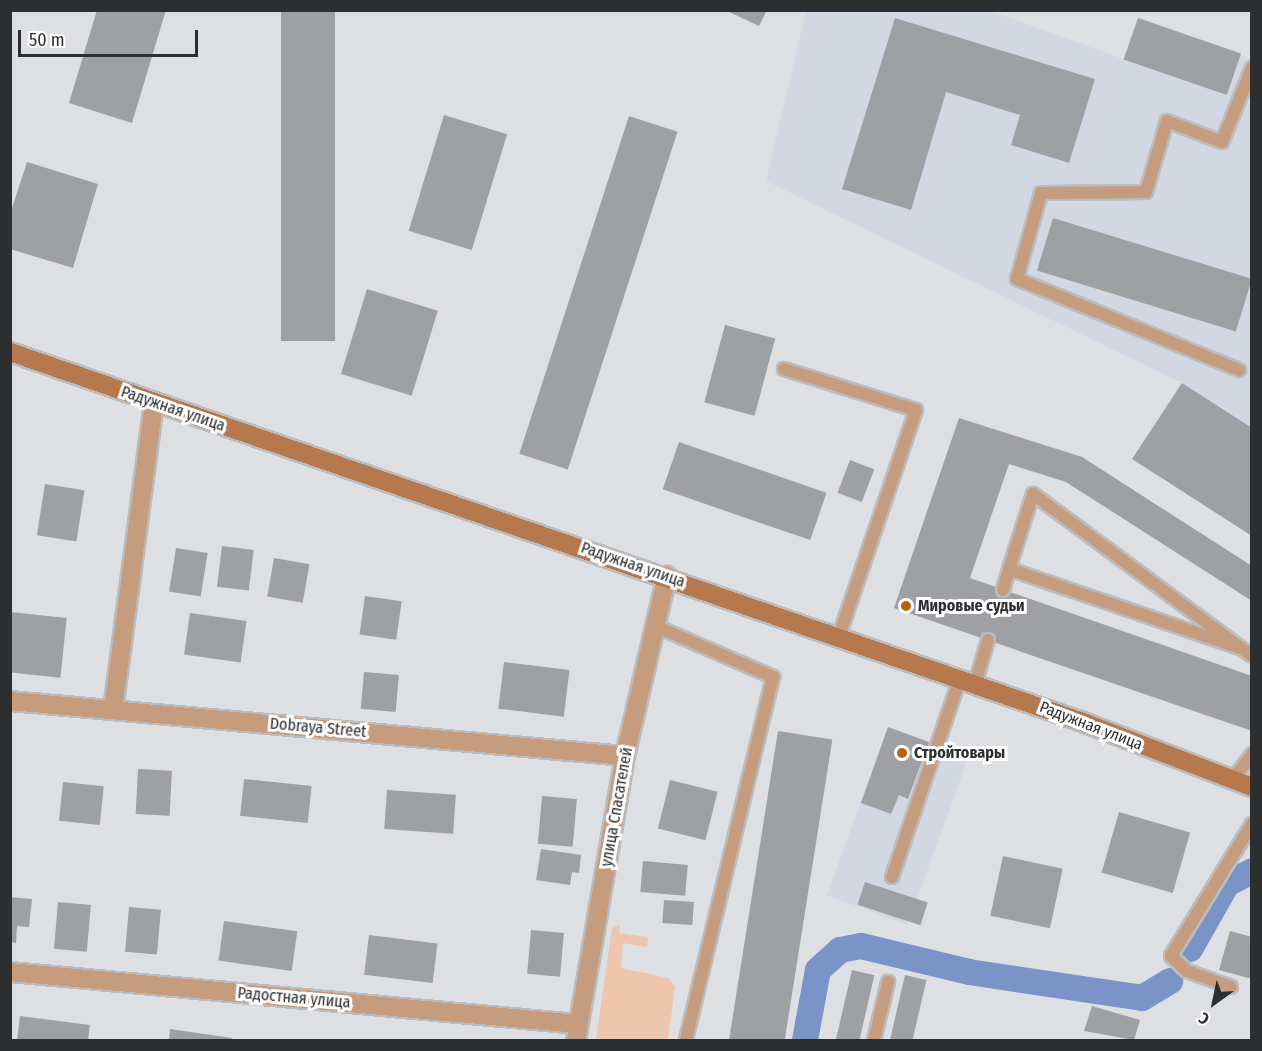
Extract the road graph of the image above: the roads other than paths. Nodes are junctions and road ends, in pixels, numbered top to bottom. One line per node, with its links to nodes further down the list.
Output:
1 (1251, 68): 4 (lane)
2 (10, 352): 5 (street, Радужная улица)
3 (784, 369): 10 (lane)
4 (1239, 370)
5 (154, 403): 7 (street, Радужная улица); 16 (street)
6 (1009, 569): 8 (lane); 12 (lane); 12 (lane)
7 (667, 576): 9 (street, улица Спасателей); 10 (street, Радужная улица)
8 (1003, 590)
9 (655, 626): 18 (street, улица Спасателей); 27 (lane)
10 (839, 636): 14 (street, Радужная улица)
11 (988, 640): 14 (lane)
12 (1240, 648): 13 (lane)
13 (1251, 657)
14 (967, 681): 19 (street, Радужная улица); 22 (lane)
15 (10, 701): 16 (street, Dobraya Street)
16 (113, 710): 18 (street, Dobraya Street)
17 (1251, 754): 19 (lane)
18 (625, 756): 26 (street, улица Спасателей)
19 (1231, 782): 20 (street, Радужная улица)
20 (1251, 787)
21 (1251, 824): 25 (lane)
22 (892, 878)
23 (10, 972): 26 (street, Радостная улица)
24 (888, 982): 28 (lane)
25 (1231, 987)
26 (577, 1033)
27 (687, 1041)
28 (874, 1041)

